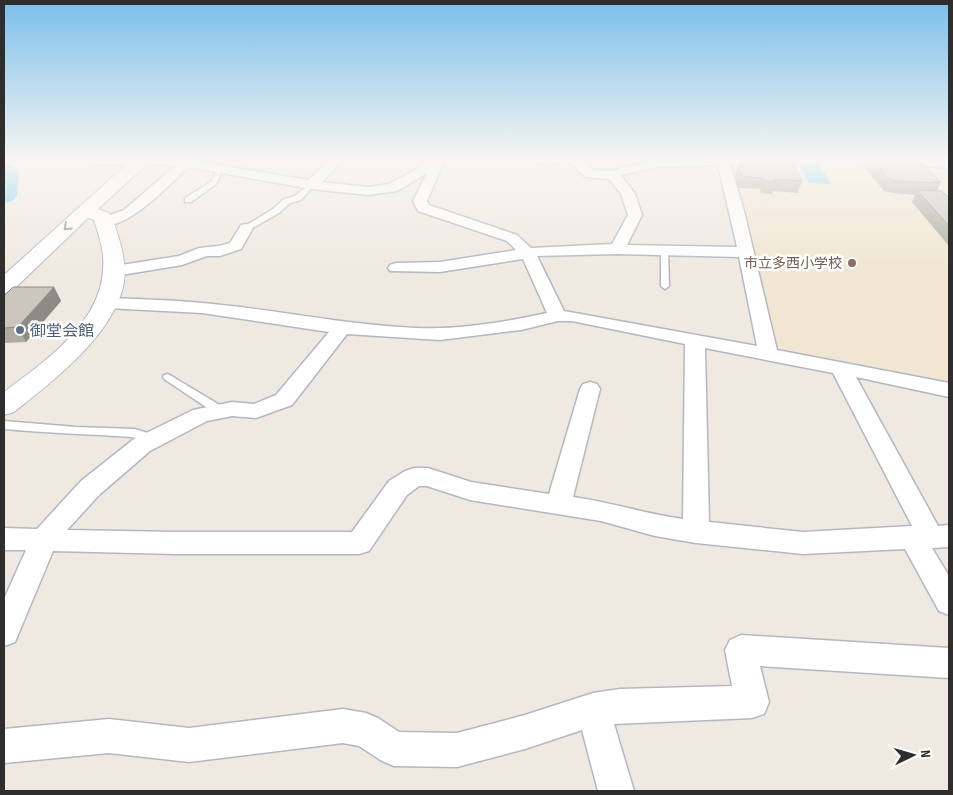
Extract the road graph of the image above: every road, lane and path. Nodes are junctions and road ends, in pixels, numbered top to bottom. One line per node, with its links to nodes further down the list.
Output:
1 (81, 195): 17 (main road)
2 (104, 195): 10 (main road)
3 (148, 195): 11 (street)
4 (195, 195): 9 (lane)
5 (301, 195): 12 (lane)
6 (423, 195): 16 (street)
7 (628, 195): 13 (street)
8 (730, 195): 15 (street)
9 (188, 200)
10 (85, 211): 11 (main road); 20 (main road, one-way to 20)
11 (104, 222): 19 (main road)
12 (246, 228): 19 (street)
13 (617, 249): 14 (street); 16 (street)
14 (664, 250): 15 (street); 21 (lane)
15 (745, 252): 26 (street)
16 (528, 253): 18 (street); 23 (street)
17 (4, 264)
18 (396, 268)
19 (115, 271): 22 (main road)
20 (4, 286)
21 (665, 286)
22 (107, 303): 24 (street); 31 (main road)
23 (558, 316): 24 (street); 25 (street)
24 (342, 328): 32 (street)
25 (695, 340): 26 (street); 36 (street)
26 (768, 352): 27 (street)
27 (840, 367): 30 (street); 37 (street)
28 (168, 377): 32 (lane)
29 (590, 390): 35 (street)
30 (949, 390)
31 (4, 406)
32 (219, 410): 34 (street)
33 (4, 426): 34 (lane)
34 (153, 439): 39 (street)
35 (558, 505): 36 (street); 39 (street)
36 (696, 532): 37 (street)
37 (931, 537): 40 (street)
38 (4, 539): 39 (street)
39 (44, 540): 41 (street)
40 (949, 602)
41 (4, 632)
42 (949, 663): 43 (street)
43 (592, 710): 44 (street); 45 (street)
44 (4, 746)
45 (616, 791)

